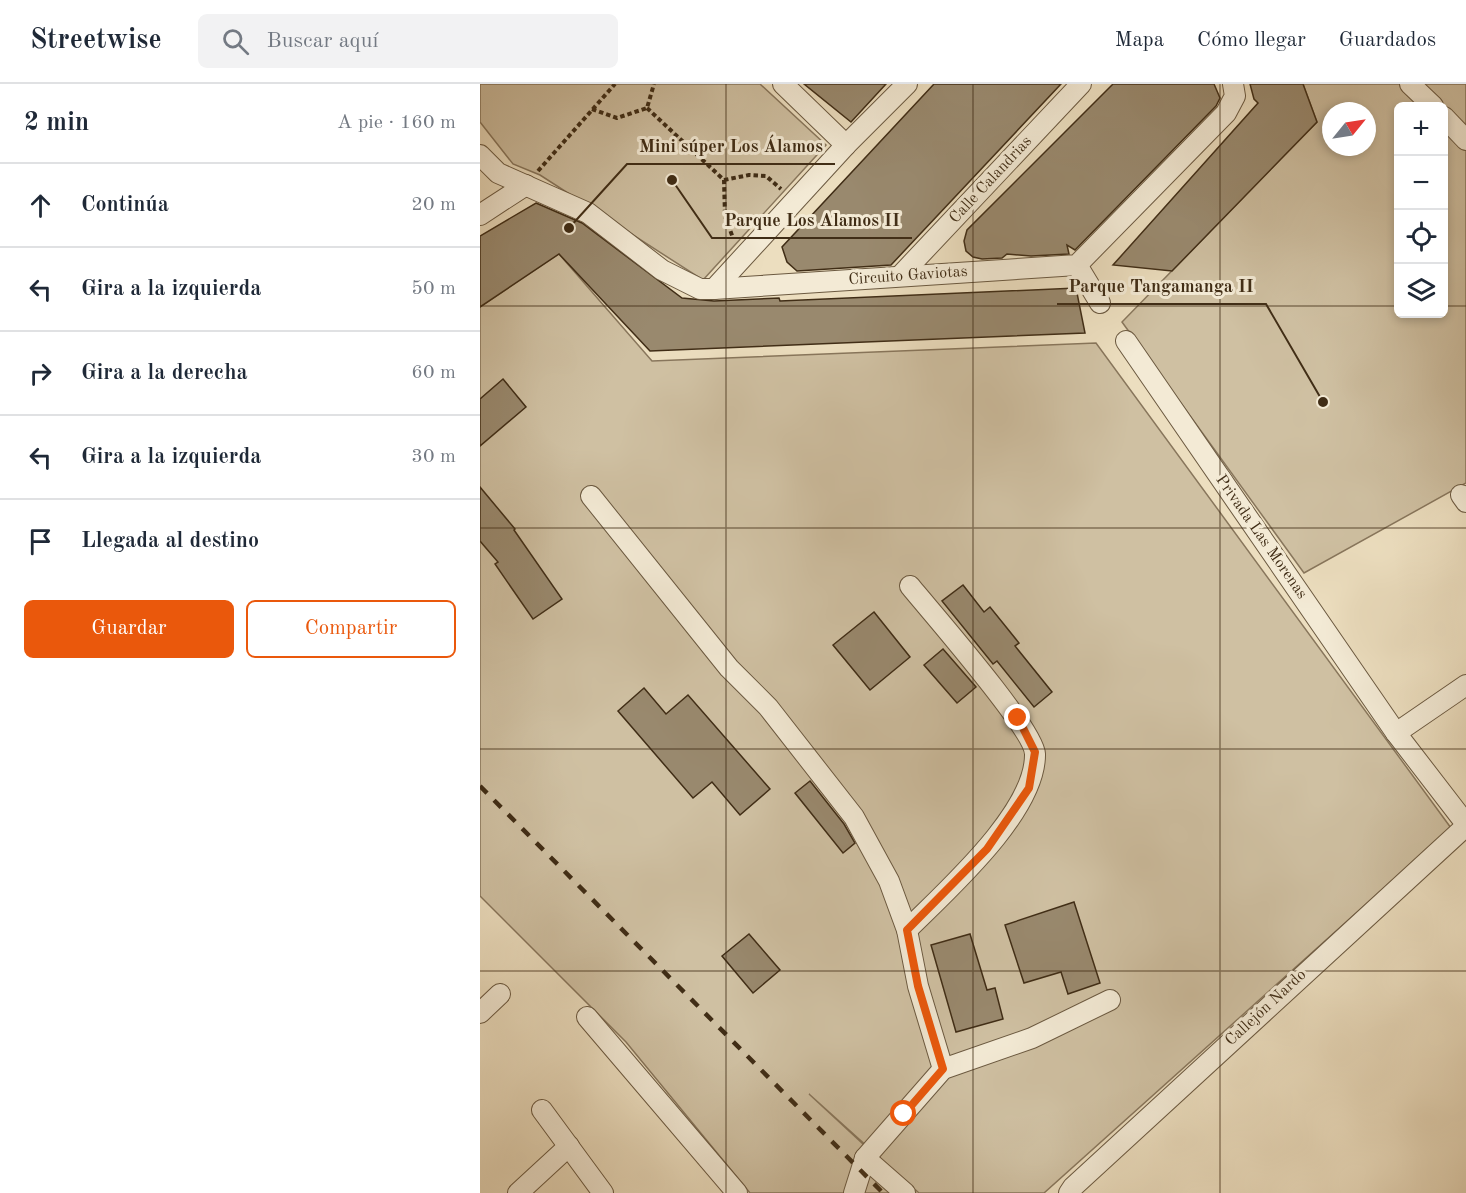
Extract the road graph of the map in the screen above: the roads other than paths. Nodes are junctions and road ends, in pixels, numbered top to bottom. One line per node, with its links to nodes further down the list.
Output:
1 (783, 84): 9 (street)
2 (907, 84): 9 (street)
3 (1081, 84): 14 (street, Calle Calandrias)
4 (1233, 84): 13 (street)
5 (1410, 84): 6 (street)
6 (1429, 102)
7 (1448, 122): 8 (street)
8 (1466, 140)
9 (846, 146): 15 (street)
10 (480, 155): 11 (street, Circuito Gaviotas)
11 (526, 185): 12 (street); 15 (street, Circuito Gaviotas)
12 (480, 215)
13 (1077, 265): 14 (street, Circuito Gaviotas); 16 (street)
14 (900, 276): 15 (street, Circuito Gaviotas)
15 (714, 289)
16 (1100, 303)
17 (1126, 341): 21 (street, Privada Las Morenas)
18 (591, 496): 23 (street)
19 (910, 586): 23 (street)
20 (1466, 685): 21 (street)
21 (1396, 733): 22 (street, Privada Las Morenas)
22 (1466, 825): 37 (street, Callejón Nardo)
23 (907, 930): 28 (street)
24 (500, 994): 26 (street)
25 (1110, 1000): 28 (street)
26 (480, 1013)
27 (587, 1017): 34 (street)
28 (943, 1069): 31 (street)
29 (542, 1110): 30 (street)
30 (569, 1146): 32 (street); 33 (street)
31 (865, 1158): 35 (street); 36 (street)
32 (518, 1193)
33 (603, 1193)
34 (738, 1193)
35 (854, 1193)
36 (905, 1193)
37 (1069, 1193)

